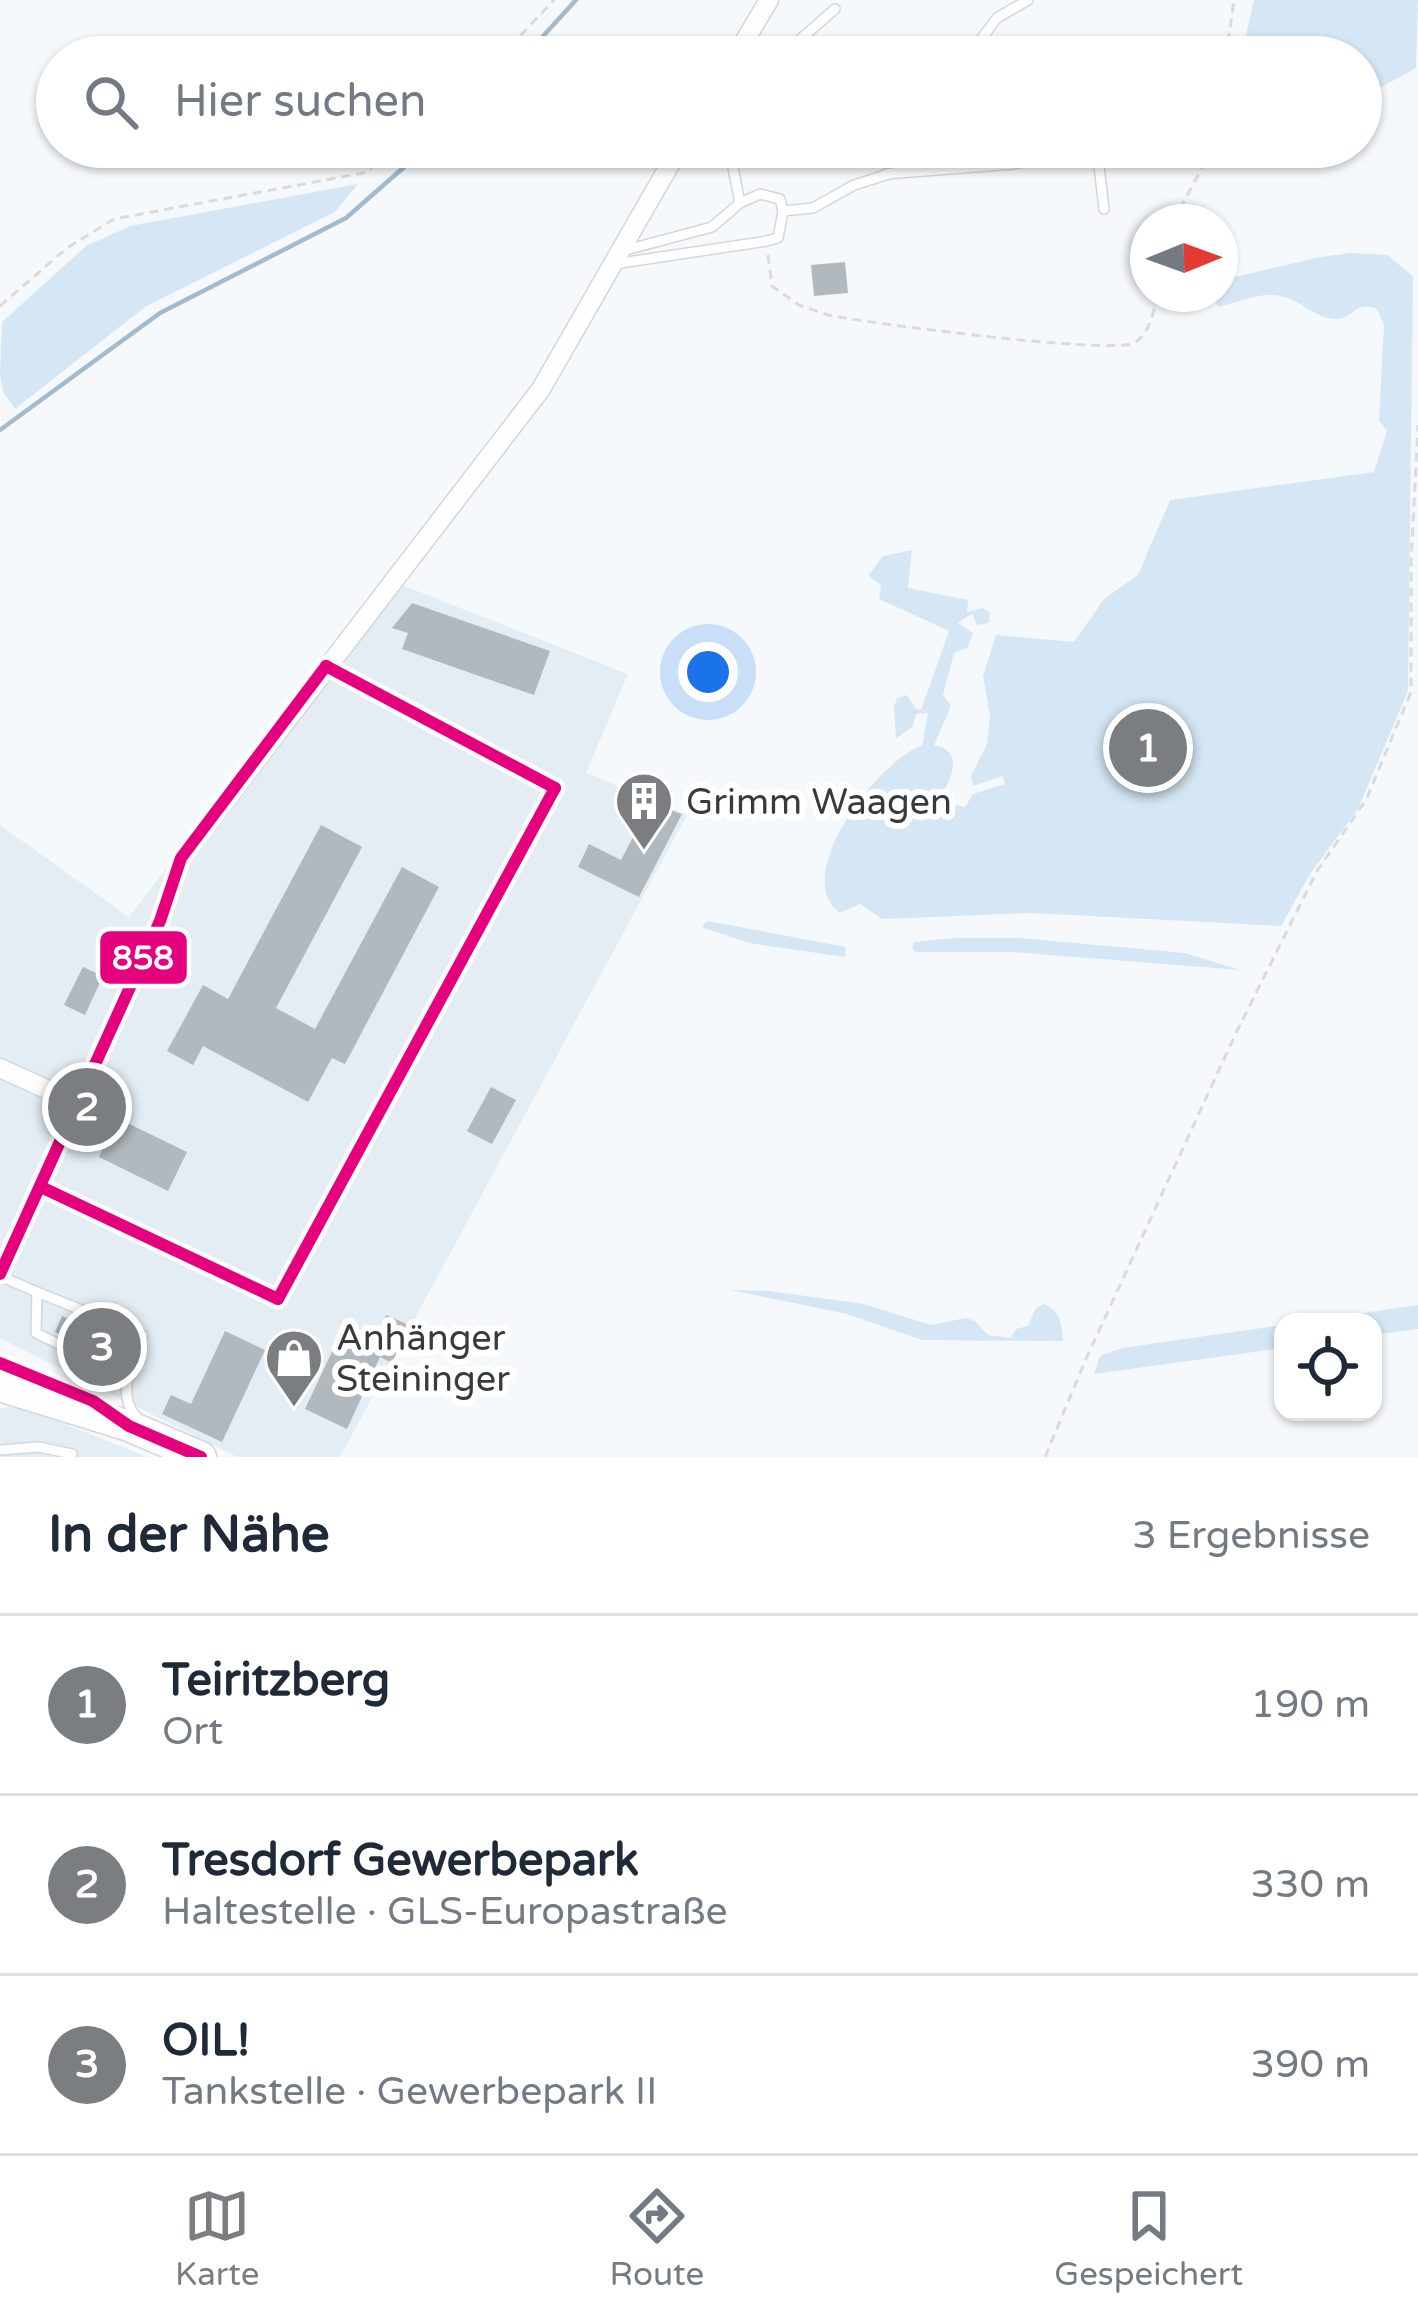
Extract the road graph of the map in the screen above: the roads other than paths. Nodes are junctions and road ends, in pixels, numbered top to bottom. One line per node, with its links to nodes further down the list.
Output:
1 (770, 0): 4 (street)
2 (1028, 0): 6 (lane)
3 (836, 9): 5 (lane)
4 (748, 36)
5 (804, 36)
6 (984, 36)
7 (668, 168): 16 (street)
8 (732, 168): 13 (lane)
9 (906, 168): 12 (lane)
10 (962, 168): 12 (lane)
11 (1099, 168): 14 (lane)
12 (886, 174): 15 (lane)
13 (740, 203): 15 (lane); 16 (lane)
14 (1104, 209)
15 (783, 211): 16 (lane)
16 (618, 258): 17 (street)
17 (326, 666): 19 (street); 20 (street)
18 (0, 1068): 19 (street)
19 (77, 1103): 20 (street)
20 (41, 1187): 21 (street)
21 (0, 1275): 22 (lane)
22 (37, 1292): 24 (lane); 24 (lane)
23 (0, 1363): 26 (main road)
24 (128, 1378): 27 (lane)
25 (0, 1386): 26 (main road)
26 (129, 1426): 27 (main road)
27 (162, 1440): 30 (main road)
28 (0, 1450): 29 (lane)
29 (72, 1454)
30 (201, 1457)

